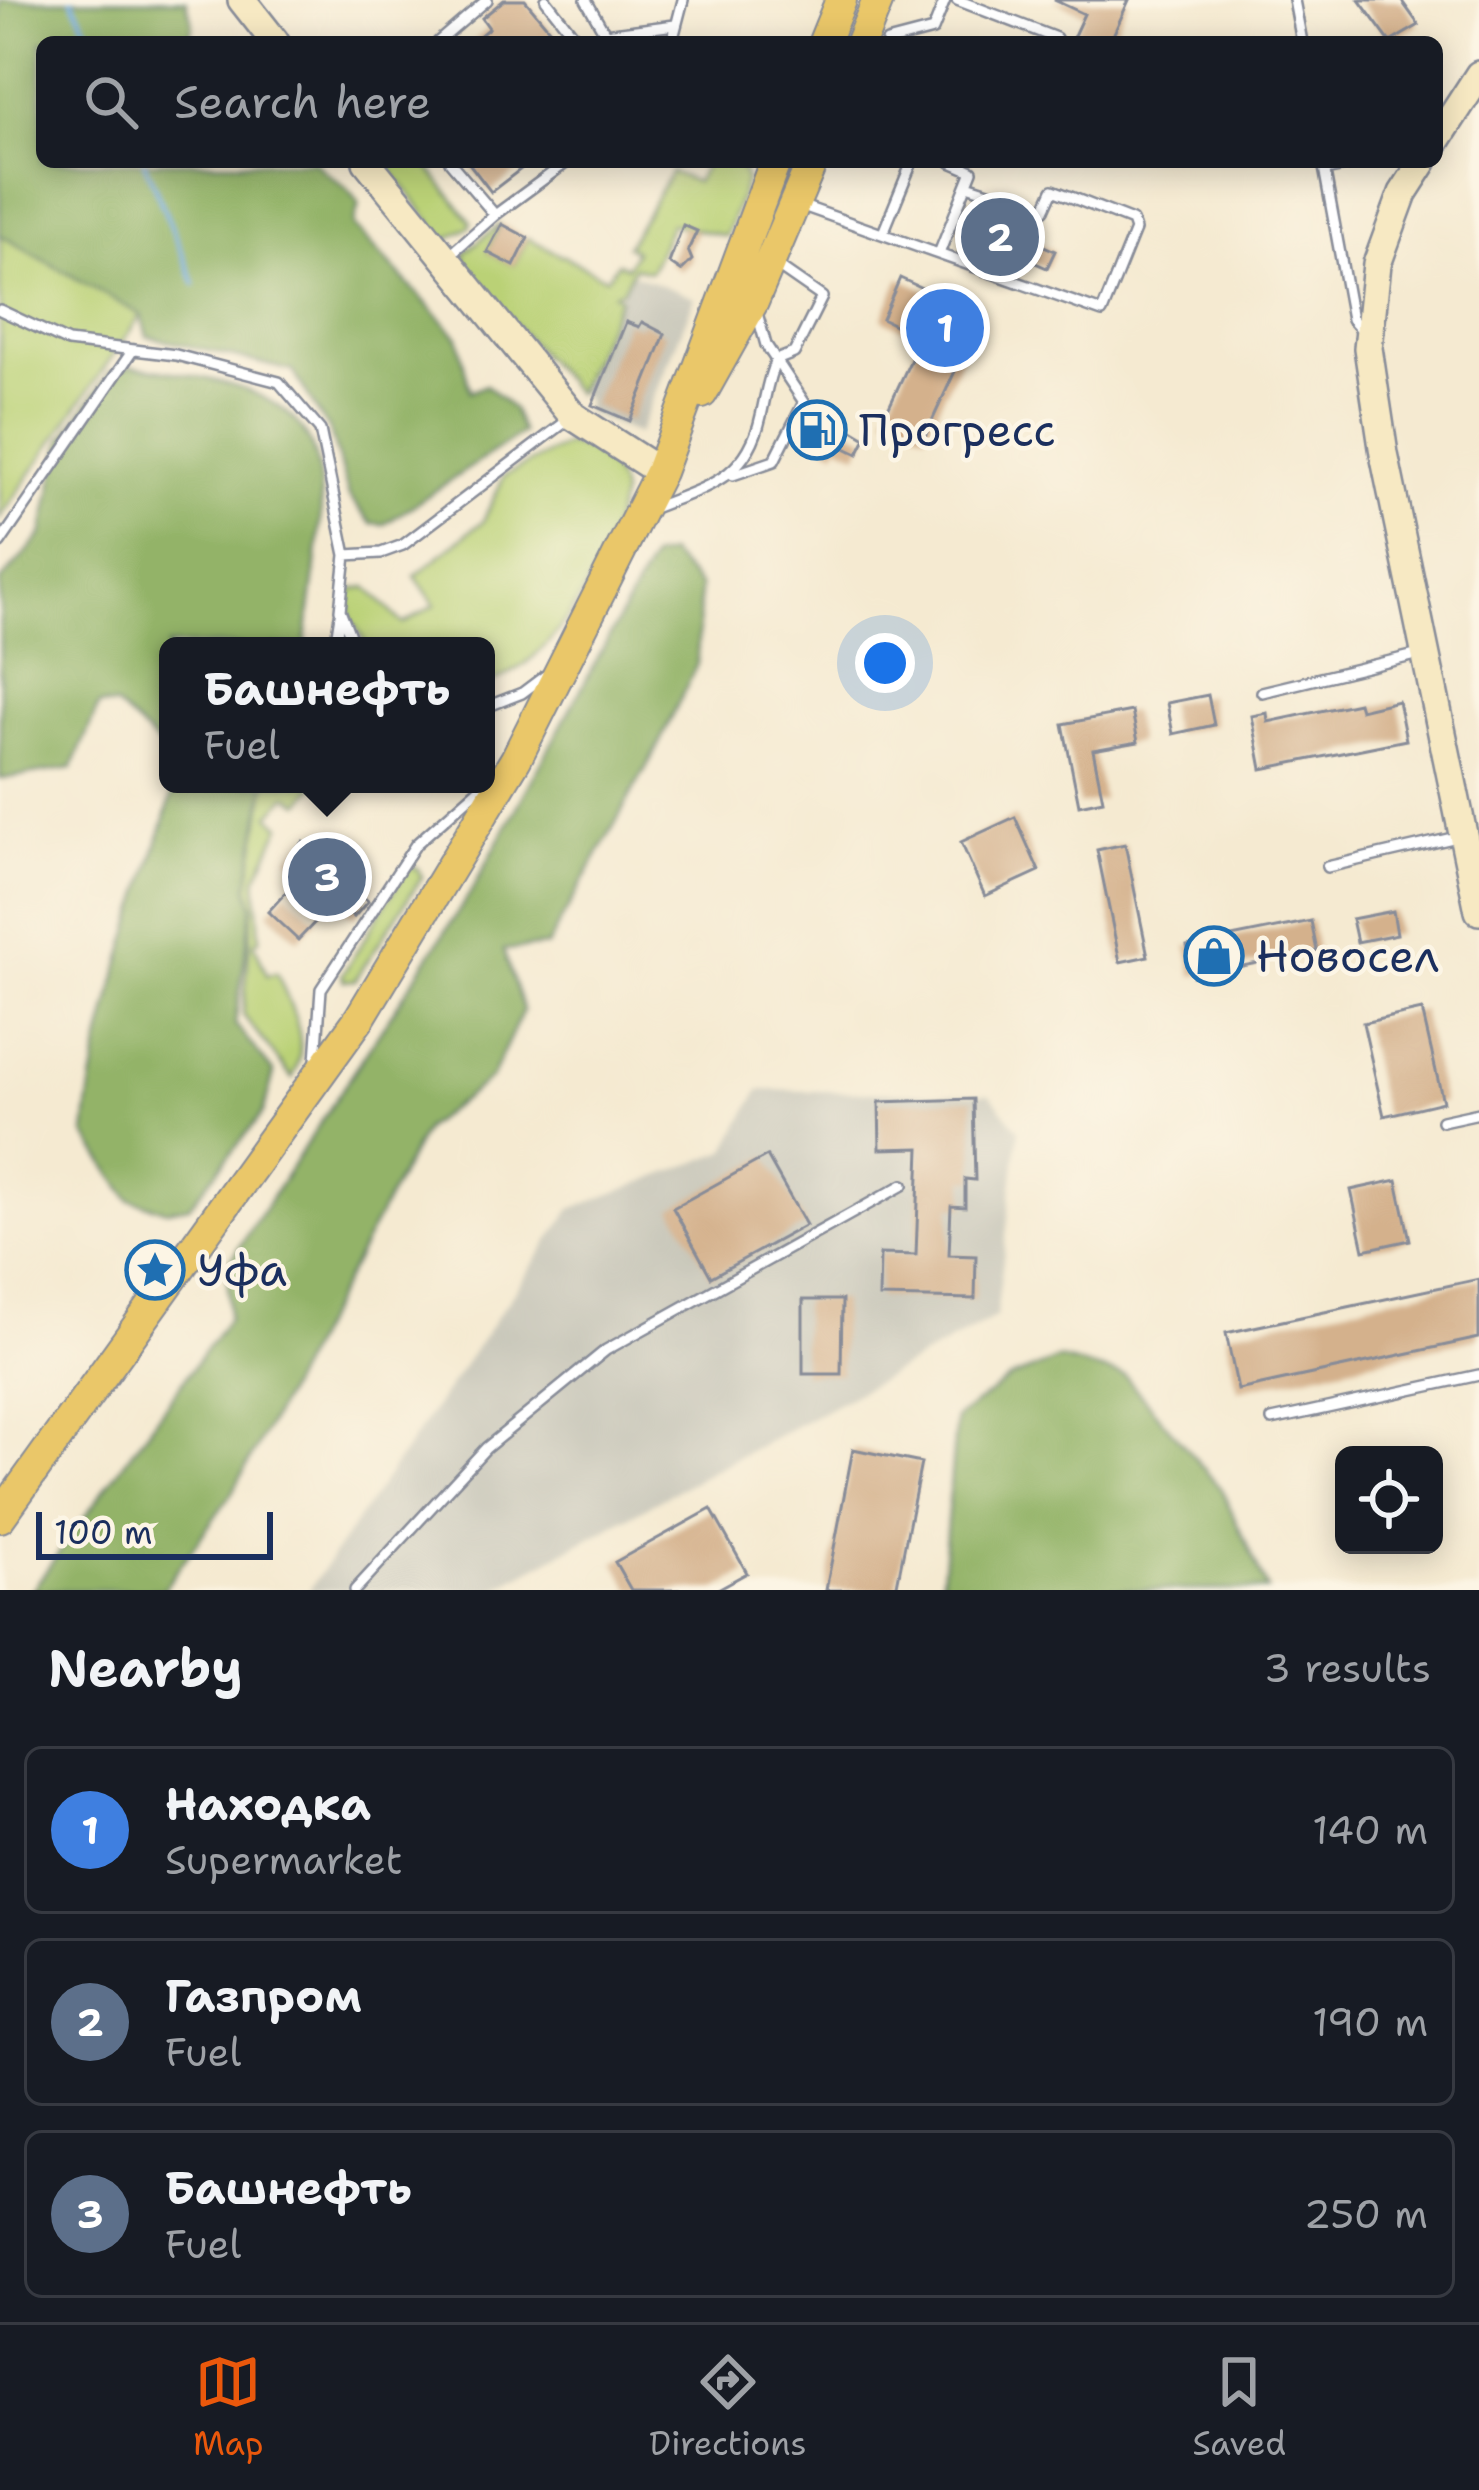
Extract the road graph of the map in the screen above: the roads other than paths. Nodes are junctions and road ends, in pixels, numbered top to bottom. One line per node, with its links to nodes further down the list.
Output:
1 (242, 0): 12 (street)
2 (487, 0): 13 (lane)
3 (546, 0): 14 (lane)
4 (586, 0): 15 (lane)
5 (683, 0): 11 (lane)
6 (841, 0): 18 (main road)
7 (878, 0): 19 (main road)
8 (946, 0): 20 (lane)
9 (957, 0): 21 (lane)
10 (1294, 0): 22 (lane)
11 (675, 25): 16 (lane); 17 (lane)
12 (269, 36)
13 (445, 36)
14 (574, 36)
15 (607, 36)
16 (618, 36)
17 (673, 36)
18 (826, 36)
19 (863, 36)
20 (910, 36)
21 (1051, 36)
22 (1301, 36)
23 (1479, 75): 24 (street)
24 (1443, 131)
25 (373, 168): 39 (street)
26 (455, 168): 36 (lane)
27 (559, 168): 36 (lane)
28 (773, 168): 47 (main road)
29 (809, 168): 35 (main road)
30 (910, 168): 37 (lane)
31 (965, 168): 34 (lane)
32 (1324, 168): 43 (lane)
33 (1413, 168): 43 (street)
34 (967, 185): 38 (lane); 38 (lane)
35 (794, 203): 37 (lane); 40 (main road)
36 (495, 215): 39 (lane)
37 (884, 232): 38 (lane)
38 (940, 251)
39 (443, 261): 46 (street)
40 (770, 262): 41 (main road); 45 (lane)
41 (753, 302): 45 (lane); 47 (main road)
42 (0, 310): 44 (lane)
43 (1367, 335): 56 (street)
44 (133, 350): 50 (lane); 51 (lane)
45 (776, 360): 48 (lane); 48 (lane)
46 (573, 416): 47 (street); 51 (lane)
47 (663, 464): 49 (main road)
48 (728, 477): 49 (lane)
49 (640, 513): 55 (main road)
50 (0, 543)
51 (346, 555): 52 (lane)
52 (340, 610): 53 (lane); 54 (lane)
53 (336, 637)
54 (350, 637)
55 (573, 652): 58 (lane); 59 (main road)
56 (1424, 652): 57 (lane); 62 (street)
57 (1262, 692)
58 (495, 704)
59 (516, 759): 60 (lane); 65 (main road)
60 (495, 775)
61 (474, 793): 65 (lane)
62 (1462, 836): 63 (lane); 64 (street)
63 (1328, 867)
64 (1479, 910)
65 (316, 1081): 71 (main road)
66 (1479, 1113): 67 (lane)
67 (1442, 1120)
68 (903, 1185): 72 (lane)
69 (1479, 1375): 70 (lane)
70 (1272, 1420)
71 (0, 1516)
72 (355, 1590)

